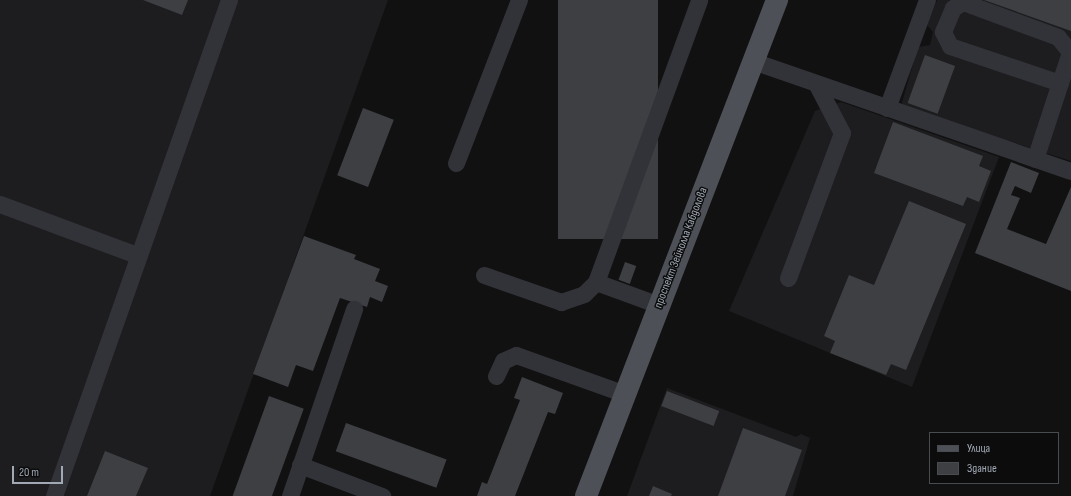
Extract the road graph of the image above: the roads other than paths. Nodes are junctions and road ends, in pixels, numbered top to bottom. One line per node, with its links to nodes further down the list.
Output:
1 (229, 0): 14 (lane)
2 (519, 0): 11 (lane)
3 (699, 0): 17 (lane)
4 (777, 0): 6 (main road, проспект Зейнолла Кабдолова)
5 (927, 0): 9 (lane)
6 (753, 61): 7 (lane); 18 (main road, проспект Зейнолла Кабдолова)
7 (816, 83): 9 (lane); 16 (lane)
8 (1060, 83): 8 (lane); 10 (lane)
9 (887, 108): 10 (lane)
10 (1035, 159): 12 (lane)
11 (456, 163)
12 (1071, 172)
13 (0, 204): 14 (lane)
14 (139, 256): 23 (lane)
15 (484, 275): 17 (lane)
16 (788, 278)
17 (596, 282): 18 (lane)
18 (659, 306): 21 (main road, проспект Зейнолла Кабдолова)
19 (354, 309): 22 (lane)
20 (496, 376): 21 (lane)
21 (625, 394): 26 (main road, проспект Зейнолла Кабдолова)
22 (300, 465): 24 (lane); 25 (lane)
23 (54, 496)
24 (290, 496)
25 (382, 496)
26 (586, 496)

